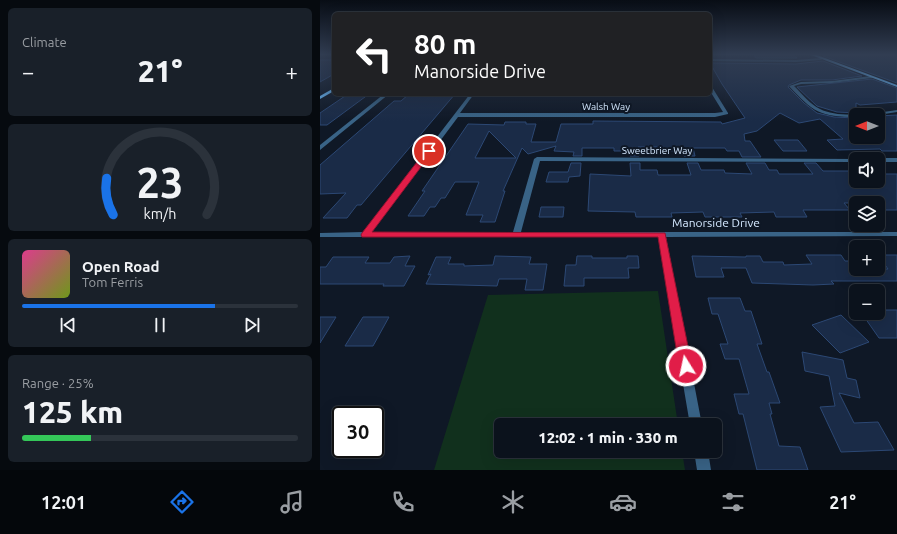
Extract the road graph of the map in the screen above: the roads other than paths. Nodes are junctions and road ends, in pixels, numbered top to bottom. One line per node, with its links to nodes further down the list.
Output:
1 (871, 77): 2 (street); 8 (street)
2 (897, 86)
3 (332, 90): 7 (street)
4 (712, 91): 9 (street, Walsh Way)
5 (385, 96): 10 (street)
6 (471, 96): 9 (street)
7 (320, 98)
8 (897, 111)
9 (457, 115): 16 (street)
10 (320, 148)
11 (849, 160): 17 (street, Sweetbrier Way)
12 (885, 160): 13 (street)
13 (897, 160)
14 (897, 234): 18 (street, Manorside Drive)
15 (320, 235): 16 (street, Manorside Drive)
16 (366, 235): 17 (street, Manorside Drive)
17 (516, 235): 18 (street, Manorside Drive)
18 (662, 235): 19 (street)
19 (695, 418)
20 (702, 458): 21 (street)
21 (704, 470)

